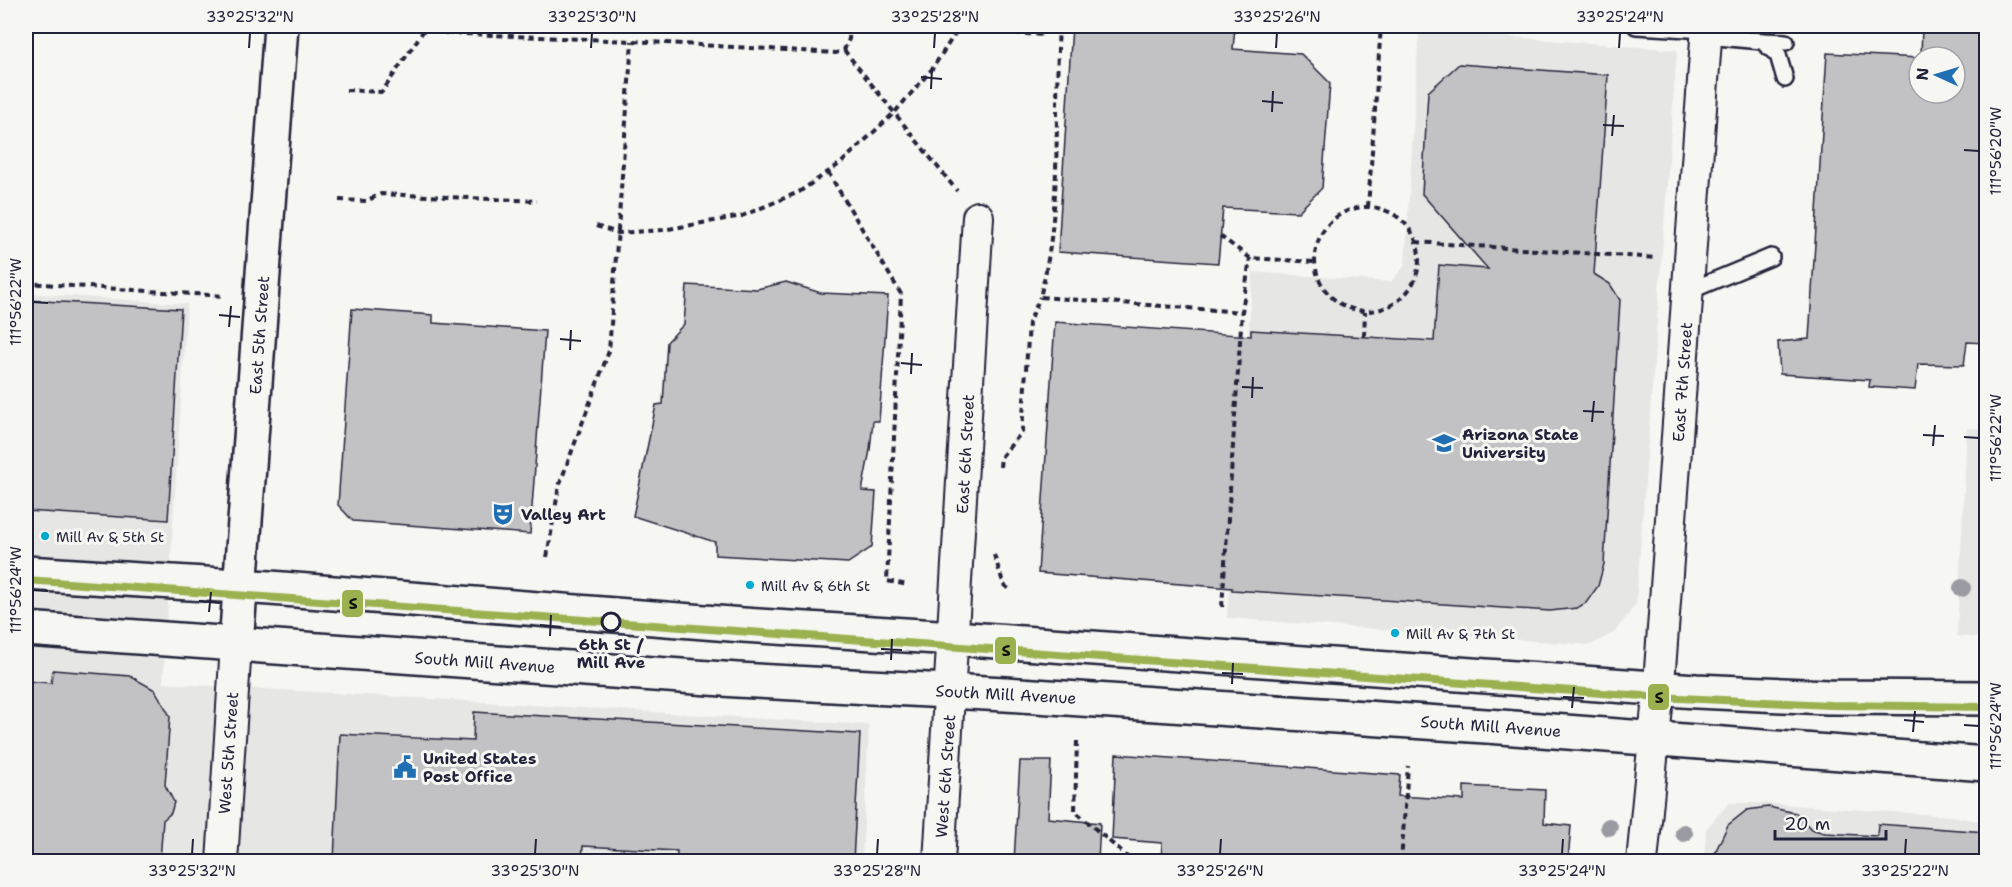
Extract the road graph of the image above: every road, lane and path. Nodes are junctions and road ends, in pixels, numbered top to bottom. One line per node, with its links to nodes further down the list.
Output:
1 (281, 26): 34 (main road, East 5th Street)
2 (426, 26): 12 (path); 16 (path)
3 (850, 26): 14 (path)
4 (960, 26): 17 (path)
5 (1011, 26): 6 (path)
6 (1045, 26)
7 (1059, 26): 33 (path)
8 (1380, 26): 21 (path)
9 (1636, 26): 10 (lane)
10 (1706, 31): 11 (lane); 29 (street, East 7th Street)
11 (1762, 40): 13 (lane); 15 (lane)
12 (632, 41): 14 (path); 24 (path)
13 (1786, 42)
14 (844, 50): 17 (path)
15 (1785, 79)
16 (346, 90)
17 (896, 112): 18 (path); 22 (path)
18 (828, 172): 24 (path); 42 (path)
19 (339, 200): 20 (path)
20 (537, 201)
21 (1368, 207): 26 (path); 30 (path)
22 (978, 217): 47 (street, East 6th Street)
23 (596, 226): 24 (path)
24 (618, 233): 40 (path)
25 (1220, 236): 28 (path)
26 (1416, 242): 29 (path); 36 (path)
27 (1771, 257): 32 (lane)
28 (1250, 258): 30 (path); 35 (path)
29 (1691, 260): 32 (street, East 7th Street)
30 (1315, 262): 36 (path)
31 (26, 284): 34 (path)
32 (1689, 291): 49 (street, East 7th Street)
33 (1040, 297): 35 (path); 38 (path)
34 (262, 300): 43 (main road, East 5th Street)
35 (1242, 312): 45 (path)
36 (1365, 312): 37 (path)
37 (1364, 336)
38 (1000, 468)
39 (995, 545): 44 (path)
40 (548, 557)
41 (26, 573): 43 (main road)
42 (908, 585)
43 (240, 586): 47 (main road); 48 (main road, East 5th Street)
44 (1011, 591)
45 (1222, 607)
46 (26, 629): 48 (main road, South Mill Avenue)
47 (954, 638): 49 (main road); 50 (street, East 6th Street)
48 (236, 645): 50 (main road, South Mill Avenue); 56 (street, West 5th Street)
49 (1659, 688): 51 (main road); 52 (street, East 7th Street)
50 (950, 690): 52 (main road, South Mill Avenue); 57 (street, West 6th Street)
51 (1986, 698)
52 (1655, 738): 54 (main road, South Mill Avenue); 60 (street, East 7th Street)
53 (1077, 741): 58 (path)
54 (1986, 764)
55 (1408, 766): 59 (path)
56 (222, 861)
57 (939, 861)
58 (1133, 861)
59 (1401, 861)
60 (1642, 861)

